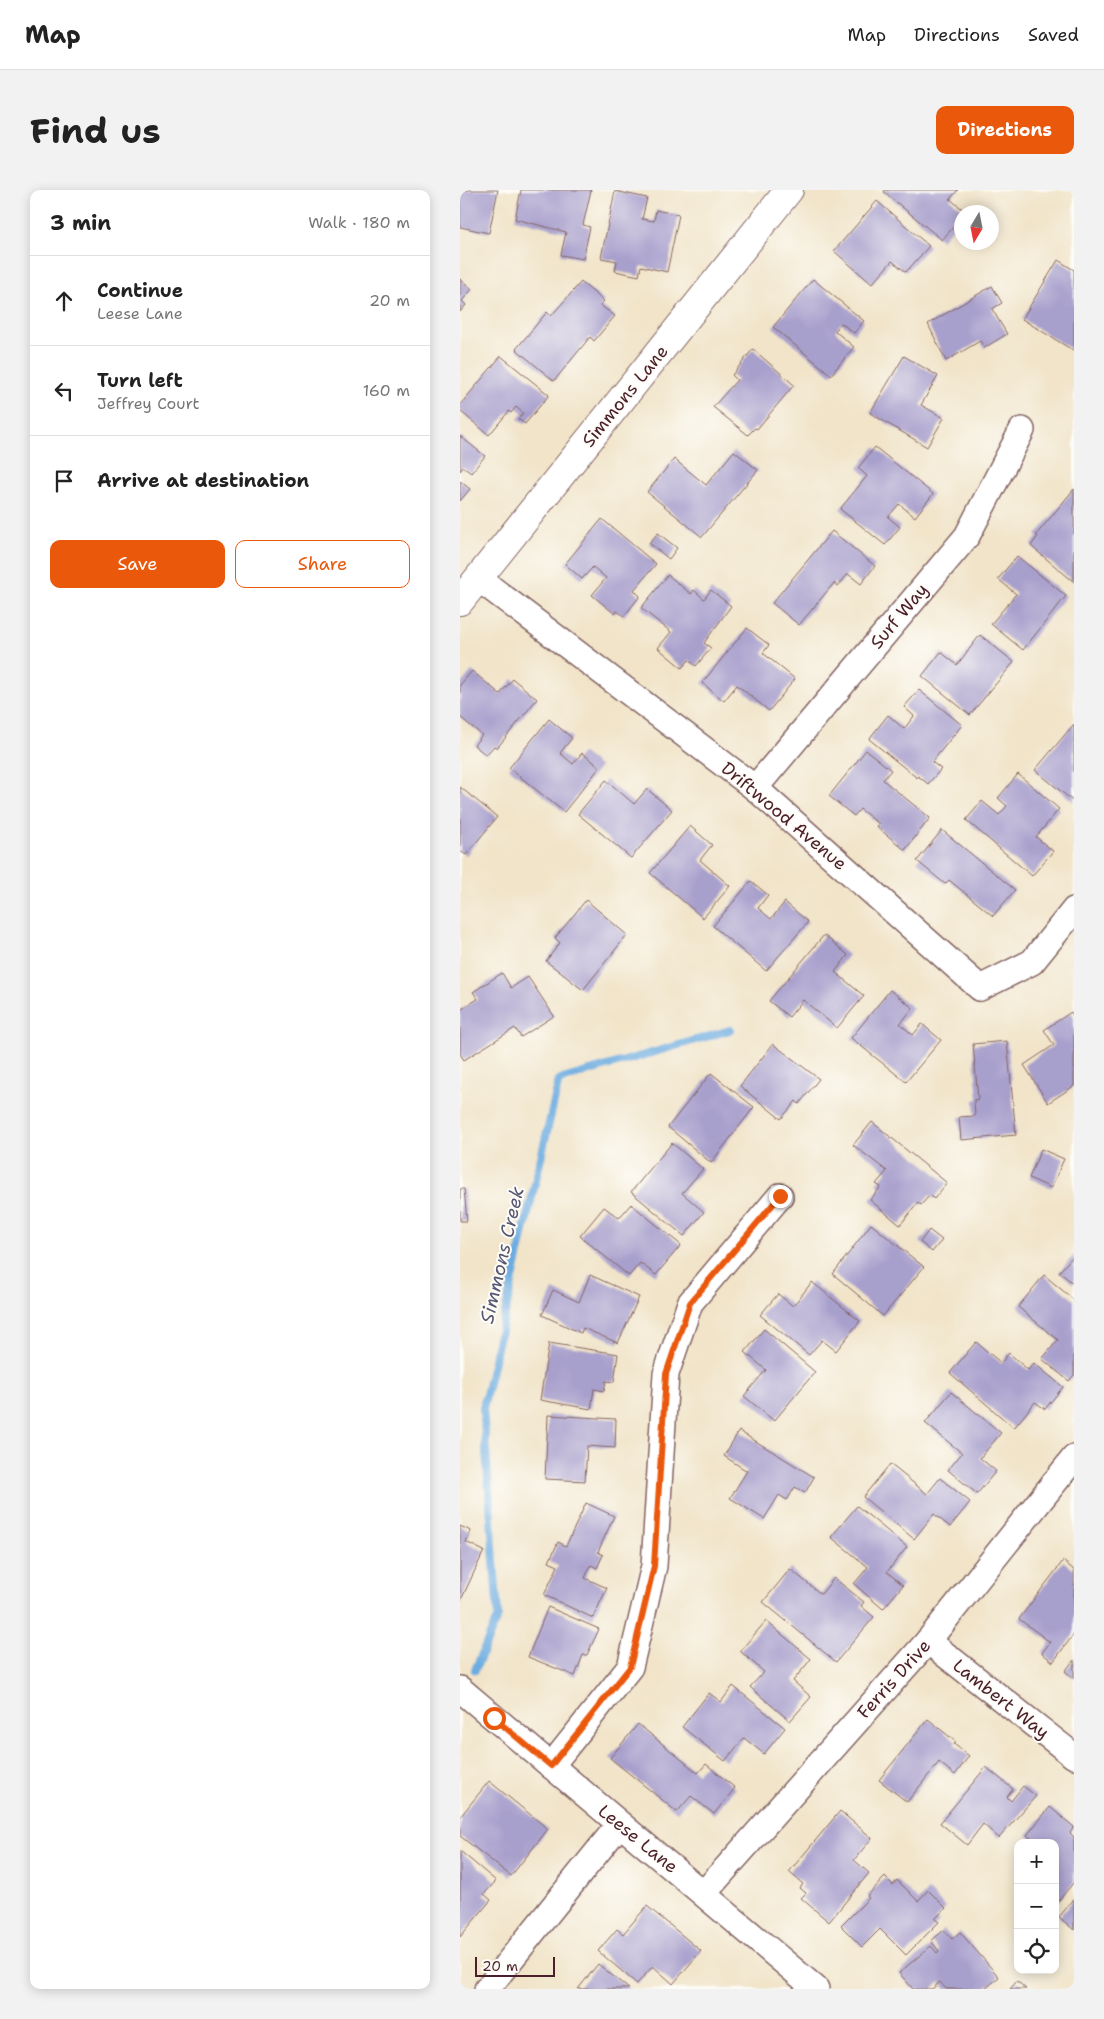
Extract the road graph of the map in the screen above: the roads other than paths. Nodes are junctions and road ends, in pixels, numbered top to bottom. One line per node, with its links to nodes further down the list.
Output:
1 (782, 192): 3 (street, Simmons Lane)
2 (1022, 430): 5 (street, Surf Way)
3 (479, 579): 4 (street, Simmons Lane); 5 (street, Driftwood Avenue)
4 (460, 602)
5 (755, 788): 6 (street, Driftwood Avenue)
6 (1074, 910)
7 (780, 1196): 12 (street)
8 (1074, 1458): 9 (street, Ferris Drive)
9 (928, 1641): 11 (street, Lambert Way); 14 (street, Ferris Drive)
10 (460, 1689): 12 (street, Leese Lane)
11 (1074, 1756)
12 (551, 1766): 13 (street, Leese Lane)
13 (620, 1825): 14 (street, Leese Lane); 15 (street)
14 (704, 1893): 16 (street, Leese Lane)
15 (486, 1989)
16 (816, 1989)

